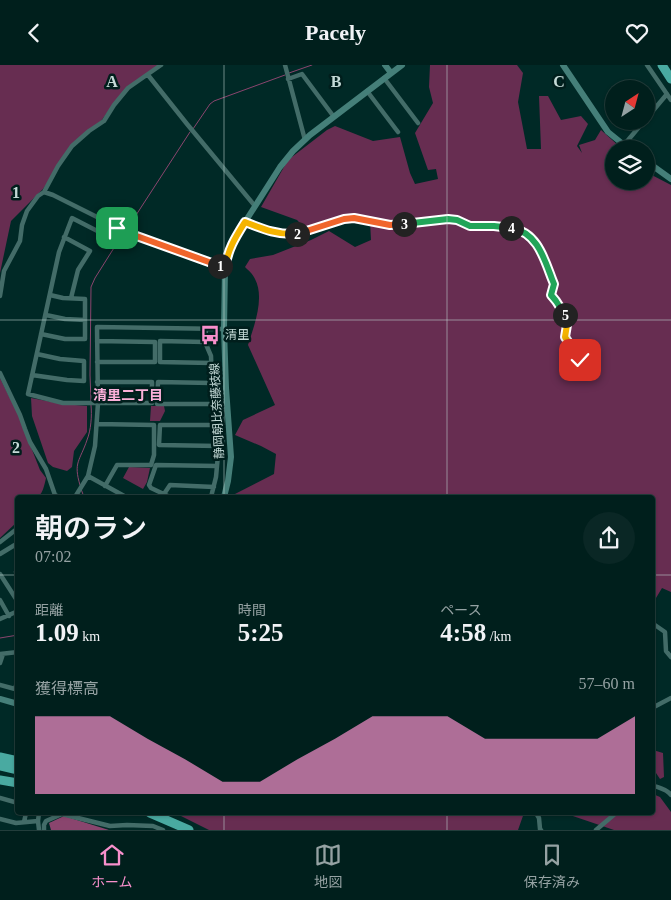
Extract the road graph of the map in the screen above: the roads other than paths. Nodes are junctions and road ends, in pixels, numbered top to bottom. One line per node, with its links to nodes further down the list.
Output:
1 (161, 65): 11 (street)
2 (385, 65): 10 (main road)
3 (402, 65): 10 (main road, 静岡朝比奈藤枝線)
4 (563, 65): 23 (main road)
5 (647, 65): 16 (street)
6 (662, 65): 14 (highway)
7 (667, 65): 9 (highway)
8 (285, 66): 12 (street)
9 (671, 71)
10 (391, 73): 13 (main road, 静岡朝比奈藤枝線)
11 (148, 75): 26 (street); 27 (street)
12 (288, 77): 19 (street); 22 (street)
13 (384, 78): 15 (main road, 静岡朝比奈藤枝線); 20 (street)
14 (671, 79)
15 (367, 91): 19 (main road, 静岡朝比奈藤枝線); 21 (street)
16 (667, 94): 17 (street); 18 (street)
17 (671, 100)
18 (655, 108)
19 (334, 117): 22 (main road, 静岡朝比奈藤枝線)
20 (418, 123)
21 (398, 132)
22 (305, 140): 27 (main road, 静岡朝比奈藤枝線)
23 (618, 140)
24 (655, 167): 25 (main road)
25 (671, 179)
26 (44, 192): 29 (street); 33 (street)
27 (255, 206): 28 (main road, 静岡朝比奈藤枝線)
28 (245, 222): 31 (main road, 静岡朝比奈藤枝線); 43 (street)
29 (120, 229): 30 (street); 31 (street)
30 (64, 237): 32 (street); 34 (street)
31 (225, 268): 38 (main road, 静岡朝比奈藤枝線)
32 (50, 295): 34 (street); 35 (street)
33 (0, 296)
34 (71, 299): 36 (street)
35 (46, 315): 36 (street); 39 (street)
36 (85, 320): 39 (street)
37 (206, 329): 38 (street); 40 (street); 41 (street)
38 (224, 329): 64 (main road, 静岡朝比奈藤枝線)
39 (41, 334): 42 (street)
40 (97, 341): 44 (street); 44 (street)
41 (205, 342): 45 (street); 45 (street)
42 (37, 354): 47 (street); 47 (street)
43 (580, 360)
44 (97, 361): 48 (street)
45 (212, 363): 49 (street)
46 (0, 373): 60 (street)
47 (32, 375): 50 (street)
48 (97, 382): 50 (street); 50 (street)
49 (212, 383): 51 (street); 51 (street)
50 (98, 403): 52 (street)
51 (215, 404): 53 (street)
52 (97, 424): 56 (street); 57 (street)
53 (216, 425): 54 (street); 54 (street)
54 (218, 446): 55 (street)
55 (217, 466): 58 (street); 59 (street)
56 (88, 476): 57 (street); 61 (street)
57 (105, 485): 62 (street)
58 (214, 487): 59 (street); 63 (street)
59 (164, 494)
60 (54, 495)
61 (76, 495)
62 (122, 495)
63 (212, 495)
64 (224, 495)
65 (15, 530): 66 (street)
66 (0, 542)
67 (15, 545): 68 (street)
68 (0, 555)
69 (0, 574): 70 (street)
70 (15, 597)
71 (0, 600): 73 (street)
72 (15, 612): 73 (street)
73 (10, 615): 74 (street)
74 (0, 619)
75 (655, 625): 78 (street)
76 (15, 652): 77 (street)
77 (1, 654): 79 (street)
78 (671, 657)
79 (0, 663)
80 (0, 685): 81 (street)
81 (15, 689)
82 (671, 698): 85 (street)
83 (0, 701): 84 (main road)
84 (15, 704)
85 (655, 706)
86 (0, 757): 87 (highway)
87 (15, 760)
88 (0, 766): 89 (highway)
89 (15, 769)
90 (0, 780): 91 (highway)
91 (15, 782)
92 (655, 786): 93 (street)
93 (671, 795)
94 (0, 798): 95 (street)
95 (15, 802)
96 (26, 815): 106 (street)
97 (39, 815): 105 (street)
98 (58, 815): 109 (street)
99 (69, 815): 110 (street)
100 (155, 815): 107 (highway)
101 (161, 815): 107 (highway)
102 (537, 815): 111 (street)
103 (614, 815): 112 (street)
104 (0, 819): 106 (street)
105 (38, 821): 106 (street); 108 (street)
106 (24, 822)
107 (187, 829)
108 (39, 830)
109 (44, 830)
110 (163, 830)
111 (541, 830)
112 (596, 830)

